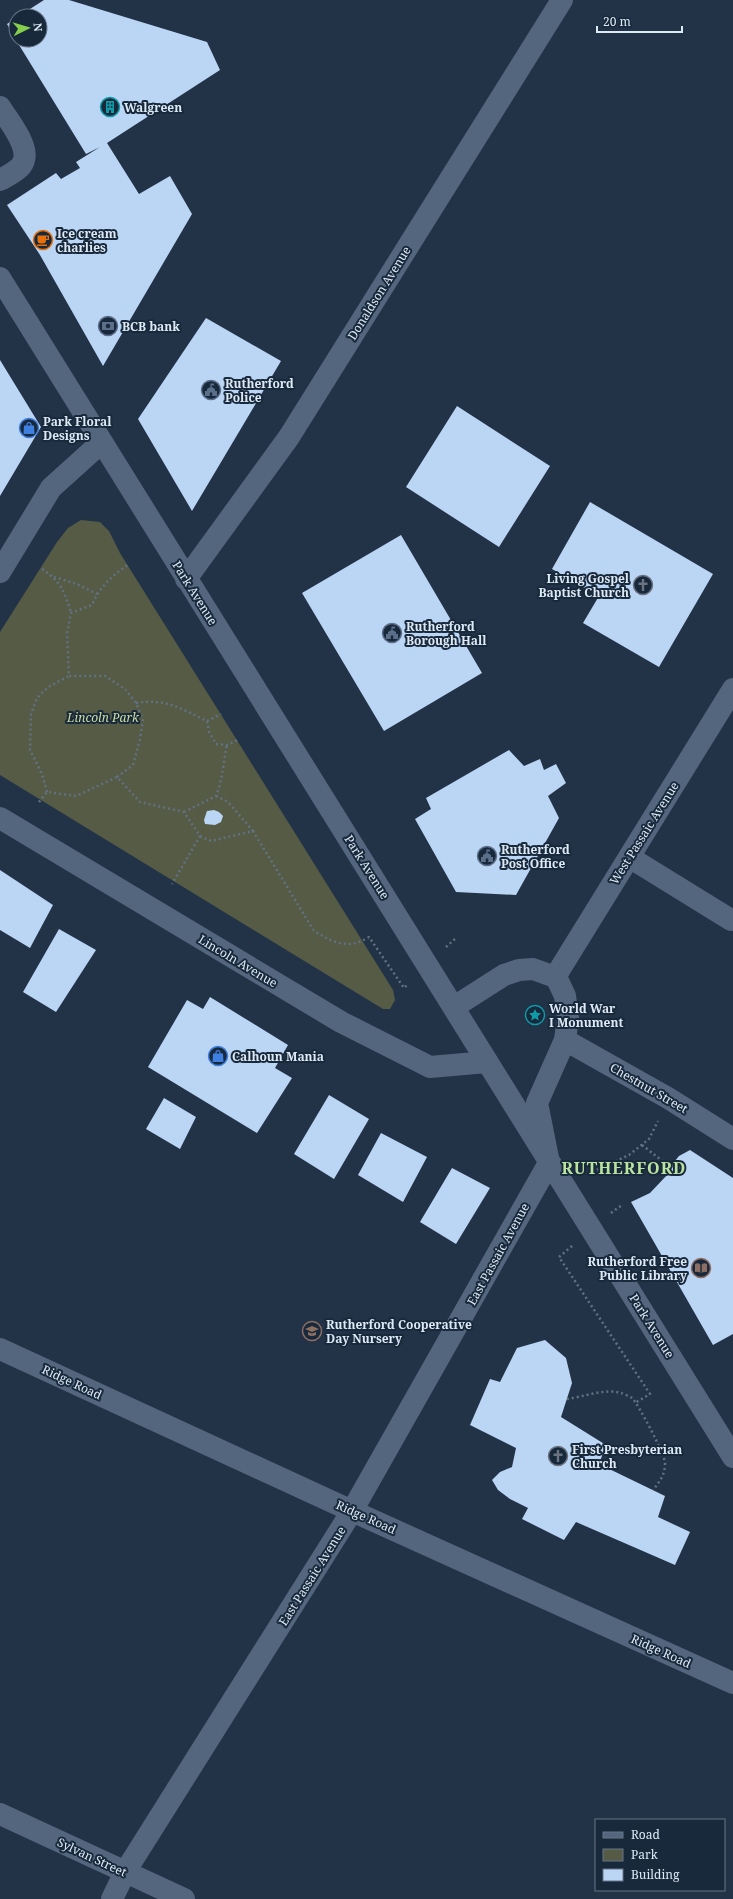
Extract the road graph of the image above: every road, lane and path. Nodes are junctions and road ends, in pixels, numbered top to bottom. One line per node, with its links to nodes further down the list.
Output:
1 (562, 0): 10 (street, Donaldson Avenue)
2 (0, 107): 3 (street)
3 (0, 180)
4 (0, 278): 5 (street, Park Avenue)
5 (102, 442): 8 (street); 10 (street, Park Avenue)
6 (129, 564): 11 (path)
7 (42, 569): 9 (path)
8 (0, 572)
9 (54, 577): 11 (path); 12 (path)
10 (186, 579): 32 (street, Park Avenue)
11 (97, 594): 12 (path)
12 (71, 613): 13 (path)
13 (69, 676): 15 (path); 21 (path)
14 (733, 689): 28 (street, West Passaic Avenue)
15 (136, 703): 17 (path); 20 (path)
16 (221, 714): 17 (path)
17 (207, 721): 19 (path)
18 (238, 740): 19 (path)
19 (226, 745): 22 (path)
20 (117, 776): 21 (path); 24 (path)
21 (47, 792): 23 (path)
22 (216, 796): 24 (path); 26 (path)
23 (39, 802)
24 (184, 812): 27 (path)
25 (0, 818): 36 (street, Lincoln Avenue)
26 (253, 831): 27 (path); 32 (path)
27 (200, 836): 29 (path)
28 (629, 857): 30 (street); 33 (street, West Passaic Avenue)
29 (172, 884)
30 (731, 920)
31 (456, 938): 32 (path)
32 (427, 964): 34 (street, Park Avenue)
33 (555, 977): 34 (street); 35 (street)
34 (454, 1007): 36 (street, Park Avenue)
35 (565, 1040): 37 (street, Chestnut Street); 40 (street)
36 (487, 1062): 40 (street, Park Avenue)
37 (668, 1098): 38 (street, Chestnut Street); 39 (path)
38 (733, 1139)
39 (642, 1144): 41 (path); 42 (path)
40 (549, 1163): 42 (street, Park Avenue); 50 (street, East Passaic Avenue)
41 (670, 1167)
42 (564, 1185): 44 (street, Park Avenue)
43 (622, 1205): 44 (path)
44 (591, 1229): 47 (path); 48 (street, Park Avenue)
45 (0, 1349): 50 (street, Ridge Road)
46 (567, 1398): 47 (path)
47 (634, 1403): 49 (path)
48 (733, 1457)
49 (653, 1490)
50 (352, 1511): 51 (street, Ridge Road); 53 (street, East Passaic Avenue)
51 (733, 1683)
52 (0, 1814): 53 (street, Sylvan Street)
53 (125, 1872): 54 (street, East Passaic Avenue); 55 (street, Sylvan Street)
54 (112, 1899)
55 (184, 1899)

